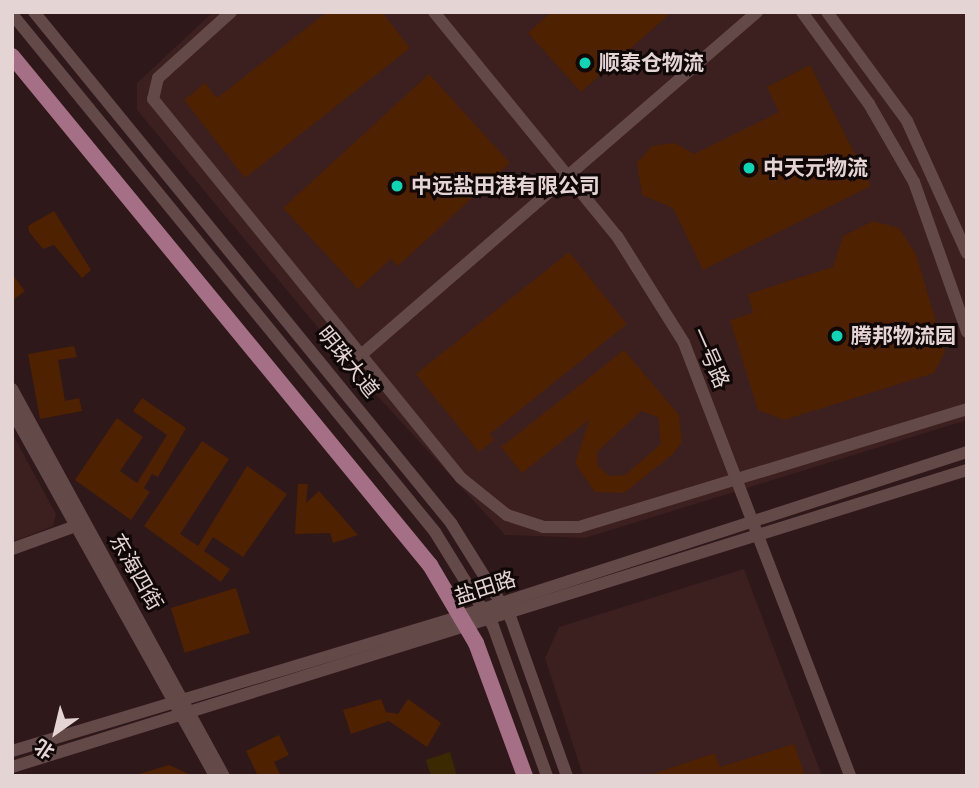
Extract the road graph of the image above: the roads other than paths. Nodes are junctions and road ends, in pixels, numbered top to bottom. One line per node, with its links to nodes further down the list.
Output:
1 (34, 12): 31 (street, 明珠大道)
2 (231, 12): 13 (street)
3 (434, 12): 10 (street, 一号路)
4 (757, 12): 10 (street)
5 (802, 12): 12 (street)
6 (827, 12): 11 (street)
7 (12, 14): 30 (street, 明珠大道)
8 (12, 56): 22 (main road)
9 (12, 72): 22 (main road)
10 (568, 176): 13 (street); 19 (street, 一号路)
11 (967, 253)
12 (967, 332)
13 (361, 355): 19 (street)
14 (12, 389): 20 (street, 东海四街)
15 (967, 409): 19 (street)
16 (12, 411): 20 (street, 东海四街)
17 (967, 452): 22 (street, 盐田路)
18 (967, 470): 22 (street, 盐田路)
19 (735, 479): 32 (street, 一号路)
20 (81, 524): 21 (street); 23 (street, 东海四街)
21 (12, 549)
22 (460, 623): 23 (street, 盐田路); 28 (main road); 29 (main road)
23 (185, 706): 24 (street, 盐田路); 25 (street, 盐田路); 26 (street, 东海四街); 27 (street, 东海四街)
24 (12, 751)
25 (12, 767)
26 (215, 776)
27 (225, 776)
28 (514, 776)
29 (525, 776)
30 (547, 776)
31 (567, 776)
32 (850, 776)

